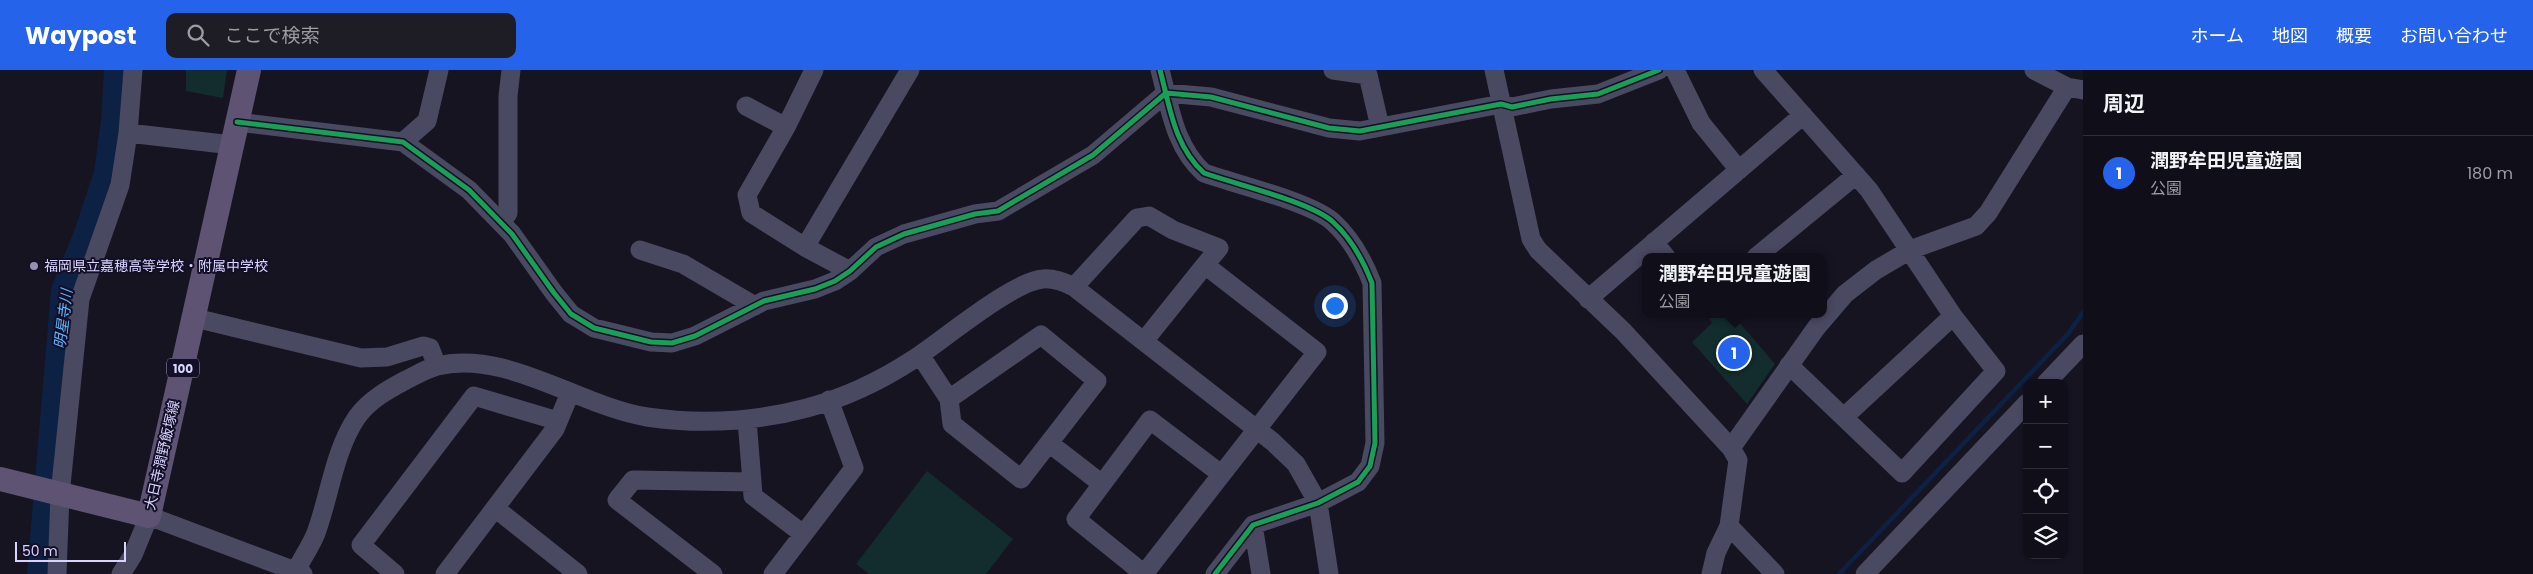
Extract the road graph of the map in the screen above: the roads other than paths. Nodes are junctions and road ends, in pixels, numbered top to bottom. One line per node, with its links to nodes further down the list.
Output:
1 (133, 70): 22 (street)
2 (249, 70): 21 (main road, 大日寺潤野飯塚線 / 100)
3 (439, 70): 23 (street)
4 (511, 70): 26 (street)
5 (814, 70): 19 (street)
6 (910, 70): 27 (street)
7 (1160, 70): 15 (street)
8 (1333, 70): 20 (street)
9 (1494, 70): 16 (street)
10 (1659, 70): 16 (street)
11 (1675, 70): 24 (street)
12 (1763, 70): 18 (street)
13 (2034, 70): 14 (street)
14 (2075, 88): 30 (street)
15 (1166, 93): 20 (street); 34 (street); 63 (street)
16 (1501, 104): 20 (street); 36 (street)
17 (746, 106): 19 (street)
18 (1803, 116): 24 (street); 25 (street)
19 (786, 127): 27 (street)
20 (1380, 127)
21 (234, 133): 22 (street); 23 (street); 40 (main road, 大日寺潤野飯塚線 / 100)
22 (128, 134): 62 (street)
23 (403, 142): 26 (street)
24 (1739, 170): 29 (street)
25 (1856, 175): 30 (street); 31 (street)
26 (501, 223): 37 (street)
27 (805, 247): 34 (street)
28 (640, 250): 37 (street)
29 (1660, 250)
30 (1910, 250): 38 (street); 39 (street)
31 (1761, 253)
32 (1642, 262): 36 (street)
33 (1205, 265): 35 (street); 42 (street); 55 (street)
34 (850, 271): 37 (street)
35 (1074, 287): 42 (street); 44 (street)
36 (1588, 299): 57 (street)
37 (755, 306)
38 (1953, 316): 52 (street); 52 (street)
39 (1827, 317)
40 (195, 318): 46 (street); 65 (main road, 大日寺潤野飯塚線 / 100)
41 (1826, 318): 45 (street)
42 (1144, 341): 55 (street)
43 (2083, 344): 47 (street)
44 (920, 355): 49 (street); 50 (street)
45 (1789, 365): 52 (street); 57 (street)
46 (437, 366): 48 (street); 69 (street)
47 (2050, 379)
48 (570, 393): 53 (street); 54 (street)
49 (949, 399): 56 (street); 56 (street)
50 (829, 400): 53 (street); 68 (street)
51 (2023, 407): 83 (street)
52 (1844, 417)
53 (747, 420): 60 (street)
54 (558, 422): 64 (street); 72 (street)
55 (1256, 429): 58 (street); 63 (street)
56 (1049, 443): 61 (street)
57 (1732, 448): 67 (street)
58 (1221, 474): 61 (street); 77 (street)
59 (0, 479): 62 (main road, 大日寺潤野飯塚線)
60 (752, 482): 68 (street); 75 (street)
61 (1102, 484): 77 (street)
62 (60, 495): 65 (main road, 大日寺潤野飯塚線); 70 (street)
63 (1318, 503): 66 (street); 80 (street)
64 (495, 508): 73 (street); 74 (street)
65 (149, 516): 69 (street); 71 (street)
66 (1253, 525): 78 (street); 79 (street)
67 (1729, 526): 81 (street); 82 (street)
68 (803, 534): 76 (street)
69 (299, 572)
70 (57, 574)
71 (121, 574)
72 (395, 574)
73 (445, 574)
74 (578, 574)
75 (713, 574)
76 (772, 574)
77 (1144, 574)
78 (1215, 574)
79 (1261, 574)
80 (1329, 574)
81 (1711, 574)
82 (1775, 574)
83 (1865, 574)

